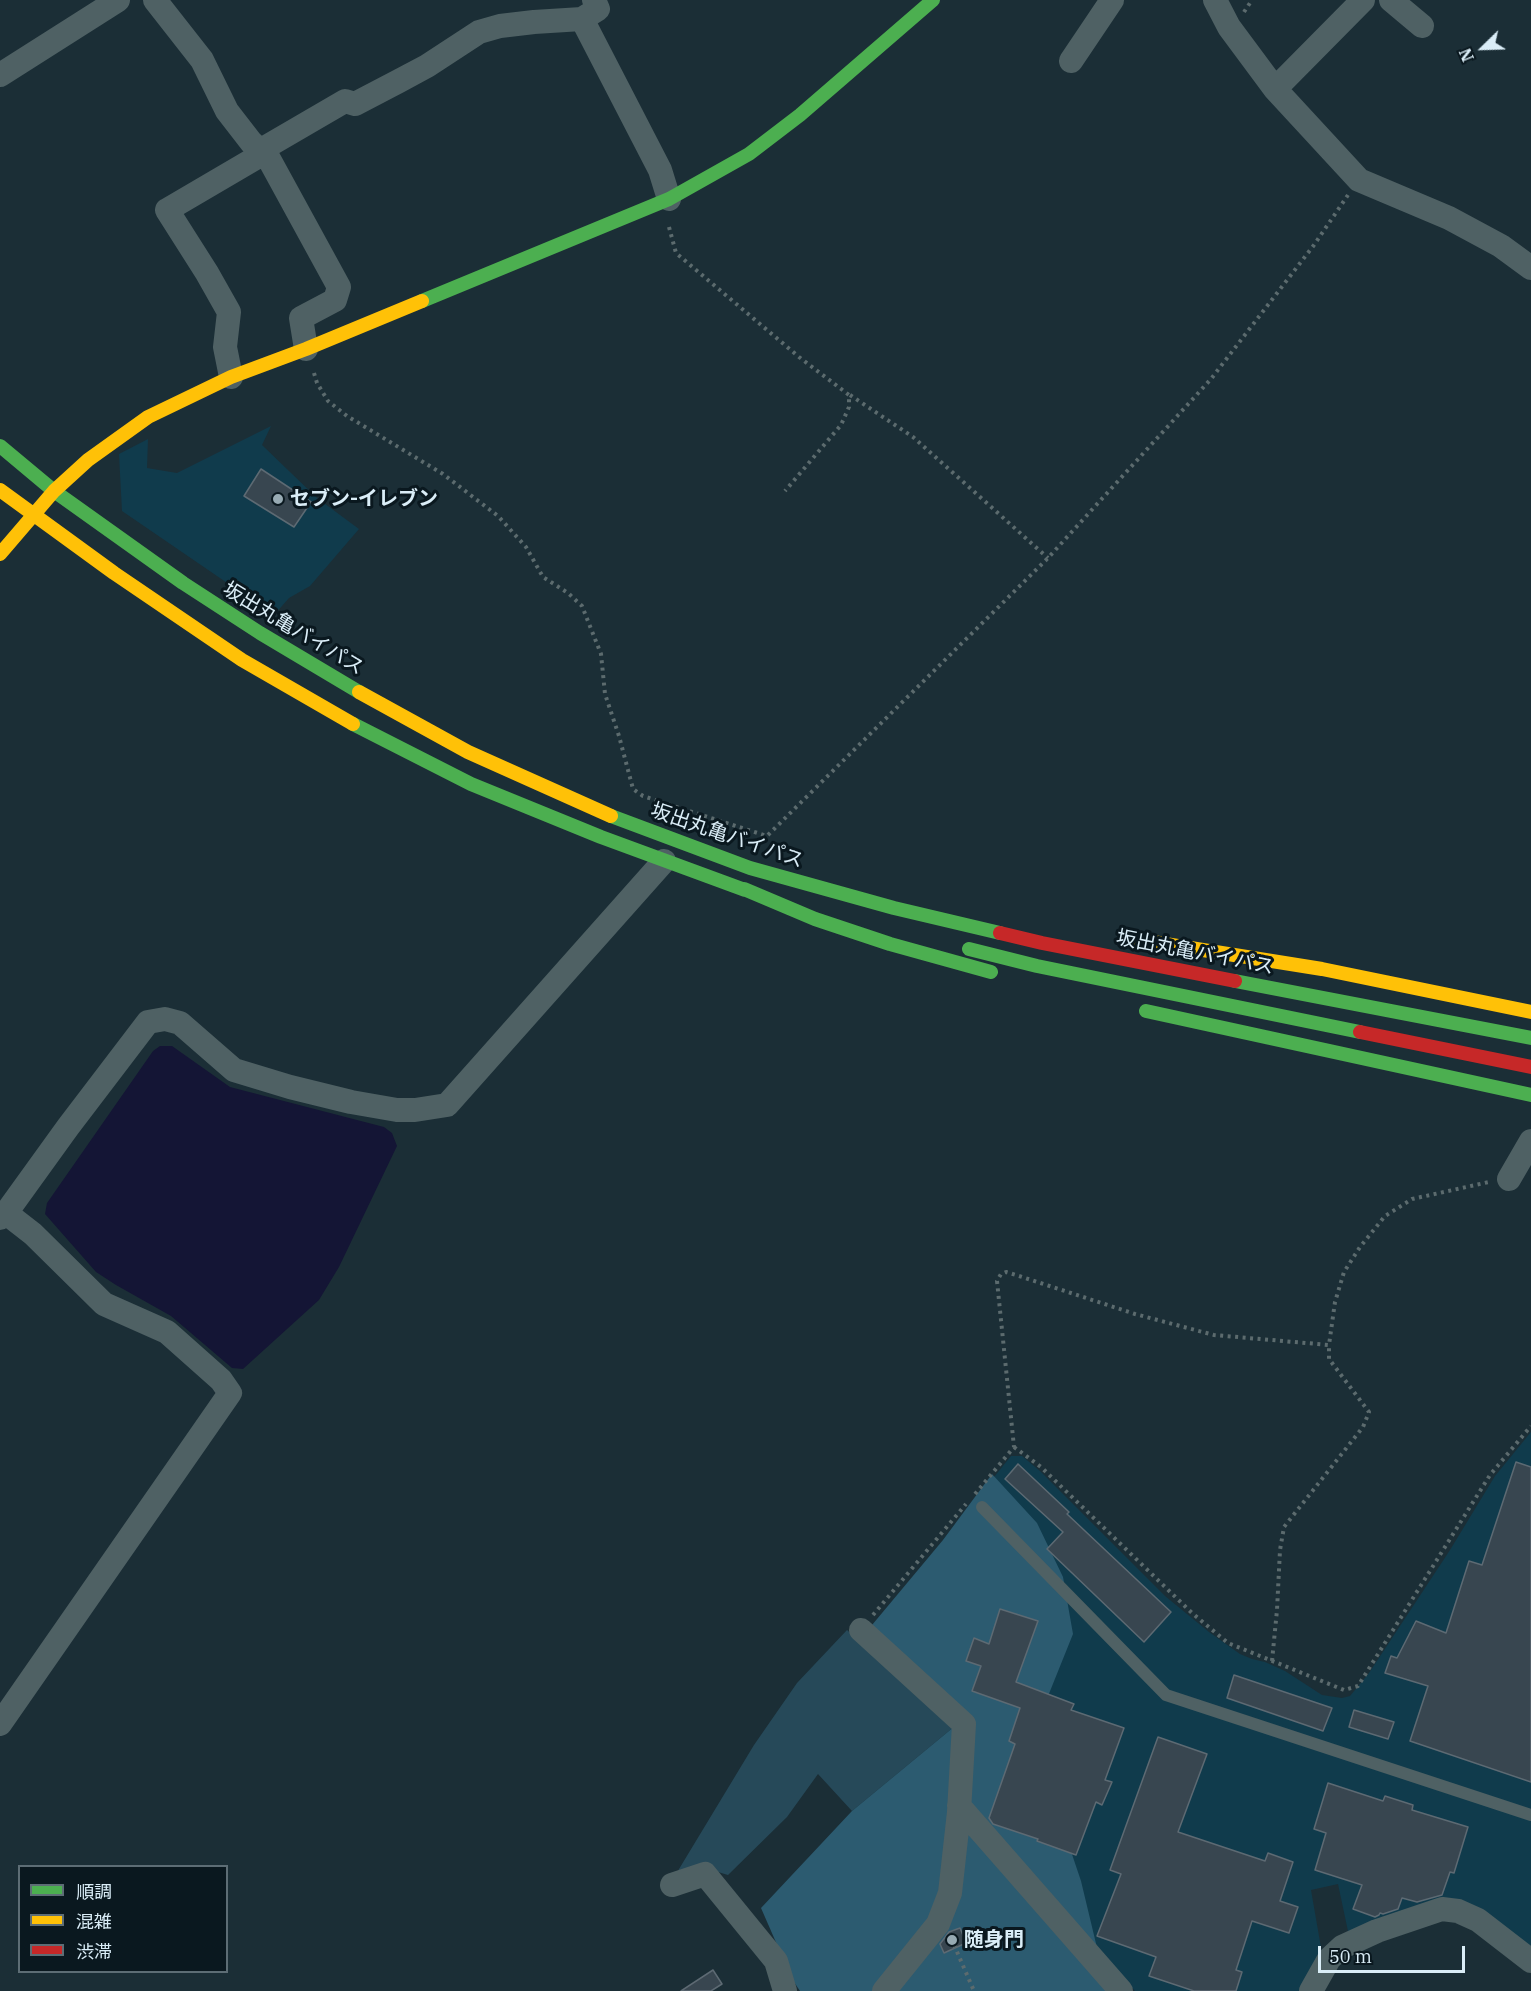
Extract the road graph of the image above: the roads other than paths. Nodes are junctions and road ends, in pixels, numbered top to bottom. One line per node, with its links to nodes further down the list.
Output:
1 (118, 0): 11 (street)
2 (155, 0): 13 (street)
3 (933, 0): 14 (main road)
4 (1112, 0): 10 (street)
5 (1215, 0): 12 (street)
6 (1363, 0): 12 (street)
7 (1391, 0): 9 (street)
8 (588, 10): 13 (street); 14 (street)
9 (1422, 26)
10 (1071, 61)
11 (0, 75)
12 (1275, 89): 15 (street)
13 (261, 152): 16 (street); 17 (street)
14 (669, 199): 16 (main road)
15 (1531, 268)
16 (306, 350): 17 (main road)
17 (231, 377): 20 (main road)
18 (0, 446): 20 (main road, 坂出丸亀バイパス)
19 (0, 490): 21 (main road)
20 (54, 491): 21 (main road); 25 (main road, 坂出丸亀バイパス)
21 (33, 515): 22 (main road); 23 (main road)
22 (0, 554)
23 (664, 861): 24 (main road); 38 (street)
24 (744, 889): 27 (main road); 30 (main road)
25 (854, 897): 26 (main road); 33 (main road, 坂出丸亀バイパス)
26 (999, 918)
27 (882, 927)
28 (1125, 938): 32 (main road)
29 (960, 947): 34 (main road)
30 (1002, 975)
31 (1138, 1009): 35 (main road)
32 (1531, 1012)
33 (1531, 1038)
34 (1531, 1067)
35 (1531, 1095)
36 (1531, 1141): 37 (street)
37 (1509, 1179)
38 (3, 1216): 41 (street)
39 (982, 1507): 43 (lane)
40 (861, 1630): 42 (street)
41 (0, 1724)
42 (959, 1806): 47 (street); 48 (street)
43 (1531, 1815)
44 (672, 1885): 46 (street)
45 (1531, 1961): 49 (street)
46 (785, 1991)
47 (884, 1991)
48 (1121, 1991)
49 (1311, 1991)

